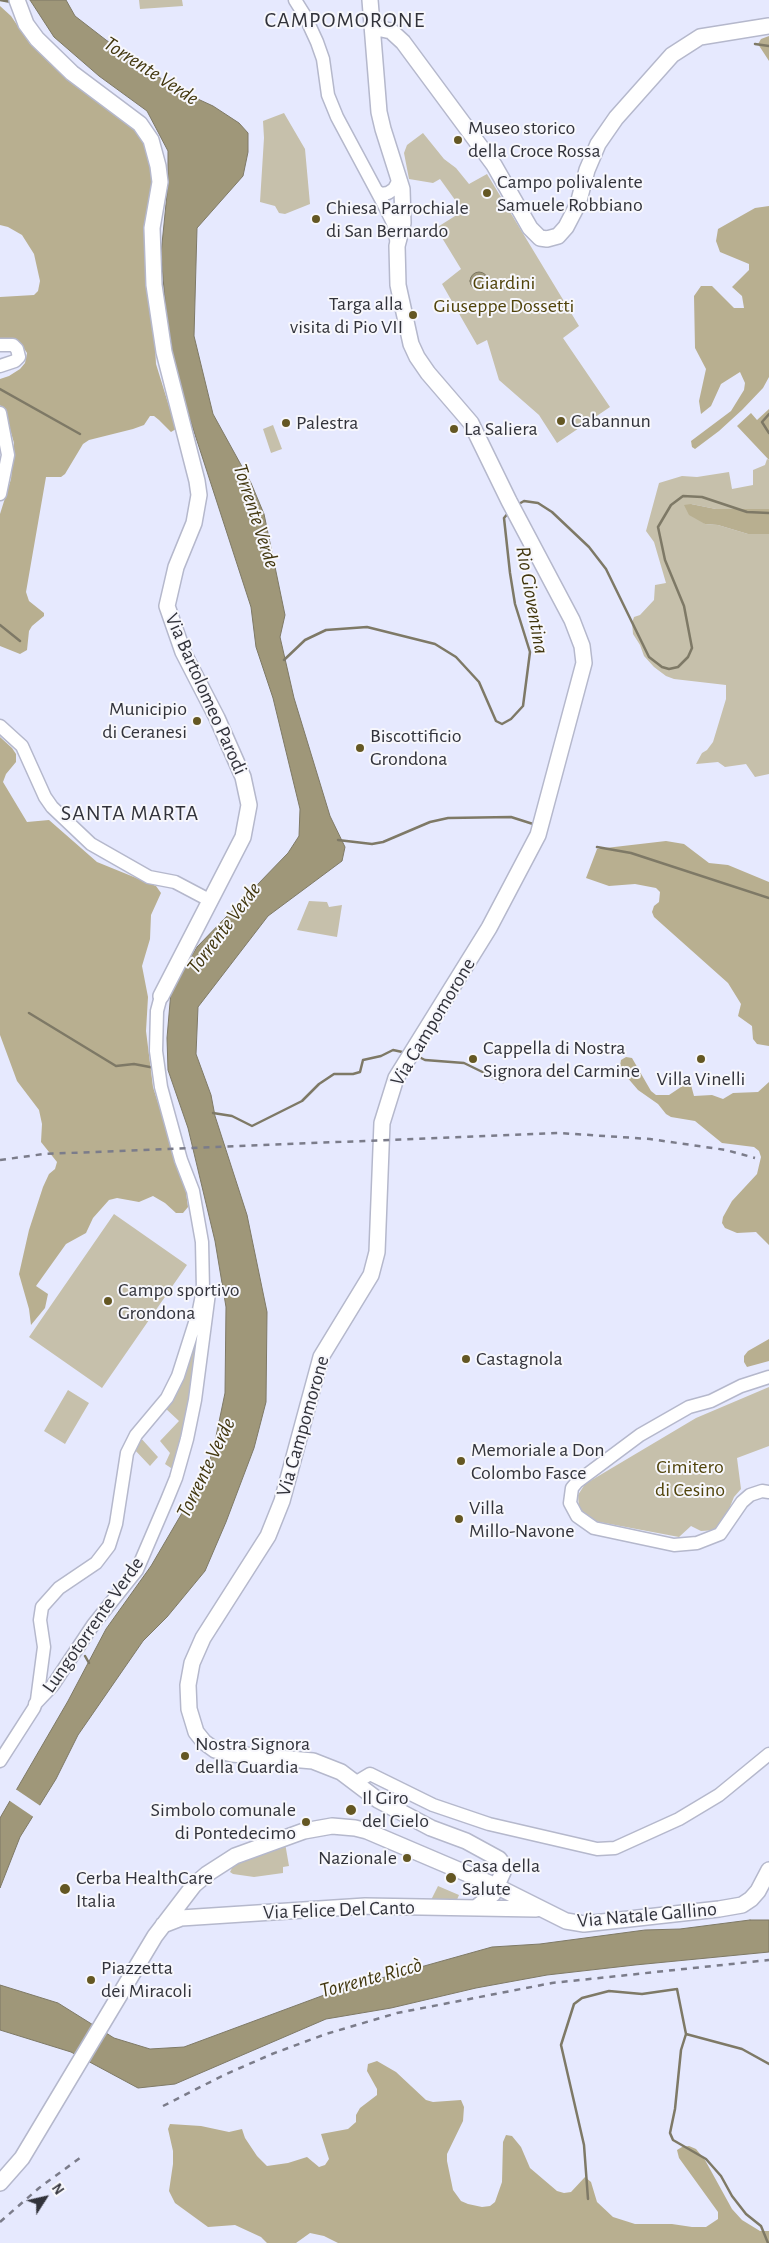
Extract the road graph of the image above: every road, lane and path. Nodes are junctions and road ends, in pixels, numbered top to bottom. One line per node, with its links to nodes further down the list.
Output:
1 (17, 0): 14 (main road, Via Bartolomeo Parodi)
2 (295, 0): 7 (street)
3 (370, 0): 4 (main road, Via Campomorone)
4 (372, 26): 5 (main road); 6 (main road, Via Campomorone)
5 (769, 26)
6 (401, 185): 7 (street); 8 (main road, Via Campomorone)
7 (377, 191): 8 (street)
8 (397, 246): 22 (main road, Via Campomorone)
9 (0, 345): 10 (street)
10 (0, 366)
11 (0, 413): 12 (street)
12 (0, 494)
13 (0, 726): 14 (street)
14 (211, 901): 15 (main road, Via Bartolomeo Parodi)
15 (161, 996): 16 (street, Via Bartolomeo Parodi)
16 (203, 1250): 19 (street, Lungotorrente Verde); 19 (street)
17 (769, 1377): 18 (street)
18 (769, 1492)
19 (37, 1702): 21 (street)
20 (769, 1754): 22 (street)
21 (0, 1761)
22 (355, 1783): 24 (main road, Via Campomorone)
23 (769, 1870): 26 (main road, Via Natale Gallino)
24 (496, 1886): 25 (main road); 26 (main road, Via Natale Gallino); 27 (main road, Via Natale Gallino)
25 (477, 1907): 26 (main road, Via Felice Del Canto); 27 (main road, Via Felice Del Canto)
26 (541, 1909)
27 (162, 1926): 28 (main road, Via Natale Gallino)
28 (0, 2183)

